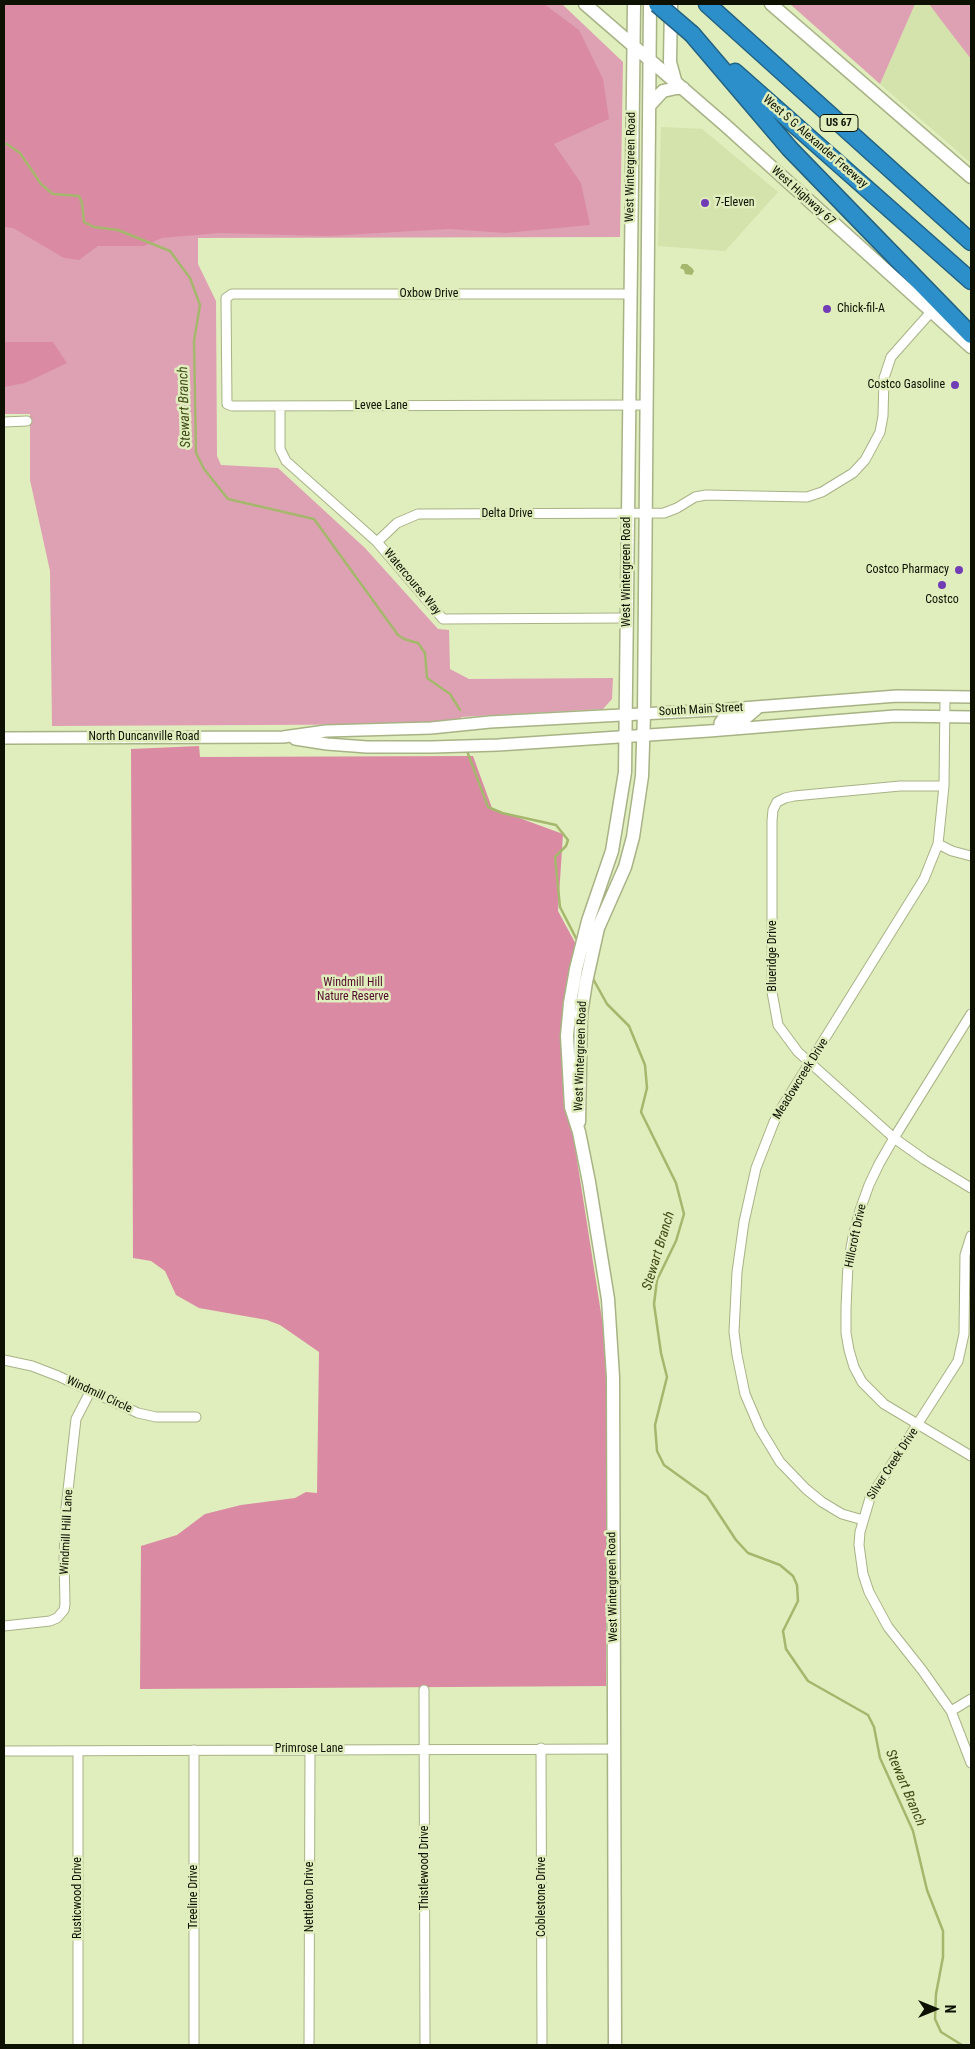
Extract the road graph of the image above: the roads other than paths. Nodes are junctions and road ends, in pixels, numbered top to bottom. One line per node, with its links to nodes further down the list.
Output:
1 (585, 4): 9 (main road, West Highway 67)
2 (634, 4): 9 (main road, West Wintergreen Road)
3 (650, 4): 10 (main road, West Wintergreen Road)
4 (657, 4): 8 (highway, West S G Alexander Freeway / US 67, bridge)
5 (671, 4): 11 (main road)
6 (707, 4): 16 (highway, US 67)
7 (771, 4): 13 (main road)
8 (692, 34): 17 (highway, West S G Alexander Freeway / US 67); 21 (highway)
9 (633, 46): 10 (main road, West Highway 67); 14 (main road, West Wintergreen Road)
10 (650, 59): 11 (main road, West Highway 67); 12 (main road, West Wintergreen Road)
11 (680, 85): 12 (main road); 20 (main road, West Highway 67)
12 (650, 105): 15 (main road, West Wintergreen Road)
13 (971, 176)
14 (630, 226): 15 (main road); 18 (main road, West Wintergreen Road)
15 (648, 226): 23 (main road, West Wintergreen Road)
16 (971, 242)
17 (971, 281)
18 (630, 294): 19 (street, Oxbow Drive); 25 (main road, West Wintergreen Road)
19 (229, 295): 24 (street, Levee Lane)
20 (931, 312): 22 (main road, West Highway 67); 28 (street, Delta Drive)
21 (971, 335)
22 (971, 348)
23 (647, 405): 25 (street, Levee Lane); 28 (main road, West Wintergreen Road)
24 (280, 406): 25 (street, Levee Lane); 30 (street, Watercourse Way)
25 (629, 406): 29 (main road, West Wintergreen Road)
26 (27, 421): 27 (street)
27 (4, 422)
28 (646, 513): 29 (street, Delta Drive); 37 (main road, West Wintergreen Road)
29 (627, 514): 30 (street, Delta Drive); 31 (main road, West Wintergreen Road)
30 (377, 542): 31 (street, Watercourse Way)
31 (626, 618): 36 (main road, West Wintergreen Road)
32 (945, 697): 33 (street, South Main Street); 34 (street, South Main Street); 39 (street, Meadowcreek Drive)
33 (971, 697)
34 (811, 703): 35 (street, South Main Street); 40 (street)
35 (759, 707): 37 (street, South Main Street); 42 (street)
36 (626, 714): 37 (street, South Main Street); 41 (street, South Main Street); 44 (main road, West Wintergreen Road)
37 (644, 714): 43 (main road, West Wintergreen Road)
38 (971, 716): 39 (street, South Main Street)
39 (945, 717): 40 (street, South Main Street); 48 (street, Meadowcreek Drive)
40 (811, 723): 42 (street, South Main Street)
41 (431, 728): 45 (street, North Duncanville Road); 47 (street)
42 (720, 730): 43 (street, South Main Street)
43 (643, 734): 44 (street, South Main Street); 53 (main road, West Wintergreen Road)
44 (625, 736): 47 (street, South Main Street); 53 (main road, West Wintergreen Road)
45 (283, 737): 46 (street, North Duncanville Road); 47 (street, North Duncanville Road)
46 (4, 738)
47 (432, 747)
48 (944, 786): 49 (street, Meadowcreek Drive); 52 (street, Blueridge Drive)
49 (938, 844): 50 (street); 52 (street, Meadowcreek Drive)
50 (971, 856)
51 (971, 1014): 54 (street, Hillcroft Drive)
52 (810, 1064): 54 (street, Blueridge Drive); 63 (street, Meadowcreek Drive)
53 (579, 1132): 70 (main road, West Wintergreen Road)
54 (894, 1138): 55 (street, Blueridge Drive); 61 (street, Hillcroft Drive)
55 (971, 1188)
56 (971, 1236): 57 (street, Silver Creek Drive)
57 (968, 1334): 61 (street, Silver Creek Drive)
58 (4, 1360): 59 (street, Windmill Circle)
59 (90, 1392): 60 (street, Windmill Circle); 64 (street, Windmill Hill Lane)
60 (196, 1417)
61 (919, 1424): 62 (street, Hillcroft Drive); 63 (street, Silver Creek Drive)
62 (971, 1456)
63 (863, 1520): 67 (street, Silver Creek Drive)
64 (4, 1626)
65 (424, 1690): 69 (street, Thistlewood Drive)
66 (971, 1699): 67 (street)
67 (951, 1712): 75 (street, Silver Creek Drive)
68 (540, 1748): 69 (street, Primrose Lane); 70 (street, Primrose Lane); 80 (street, Coblestone Drive)
69 (425, 1749): 73 (street, Primrose Lane); 79 (street, Thistlewood Drive)
70 (614, 1749): 81 (main road, West Wintergreen Road)
71 (78, 1750): 72 (street, Primrose Lane); 74 (street, Primrose Lane); 76 (street, Rusticwood Drive)
72 (194, 1750): 73 (street, Primrose Lane); 77 (street, Treeline Drive)
73 (310, 1750): 78 (street, Nettleton Drive)
74 (4, 1751)
75 (971, 1763)
76 (78, 2045)
77 (194, 2045)
78 (309, 2045)
79 (425, 2045)
80 (542, 2045)
81 (615, 2045)

